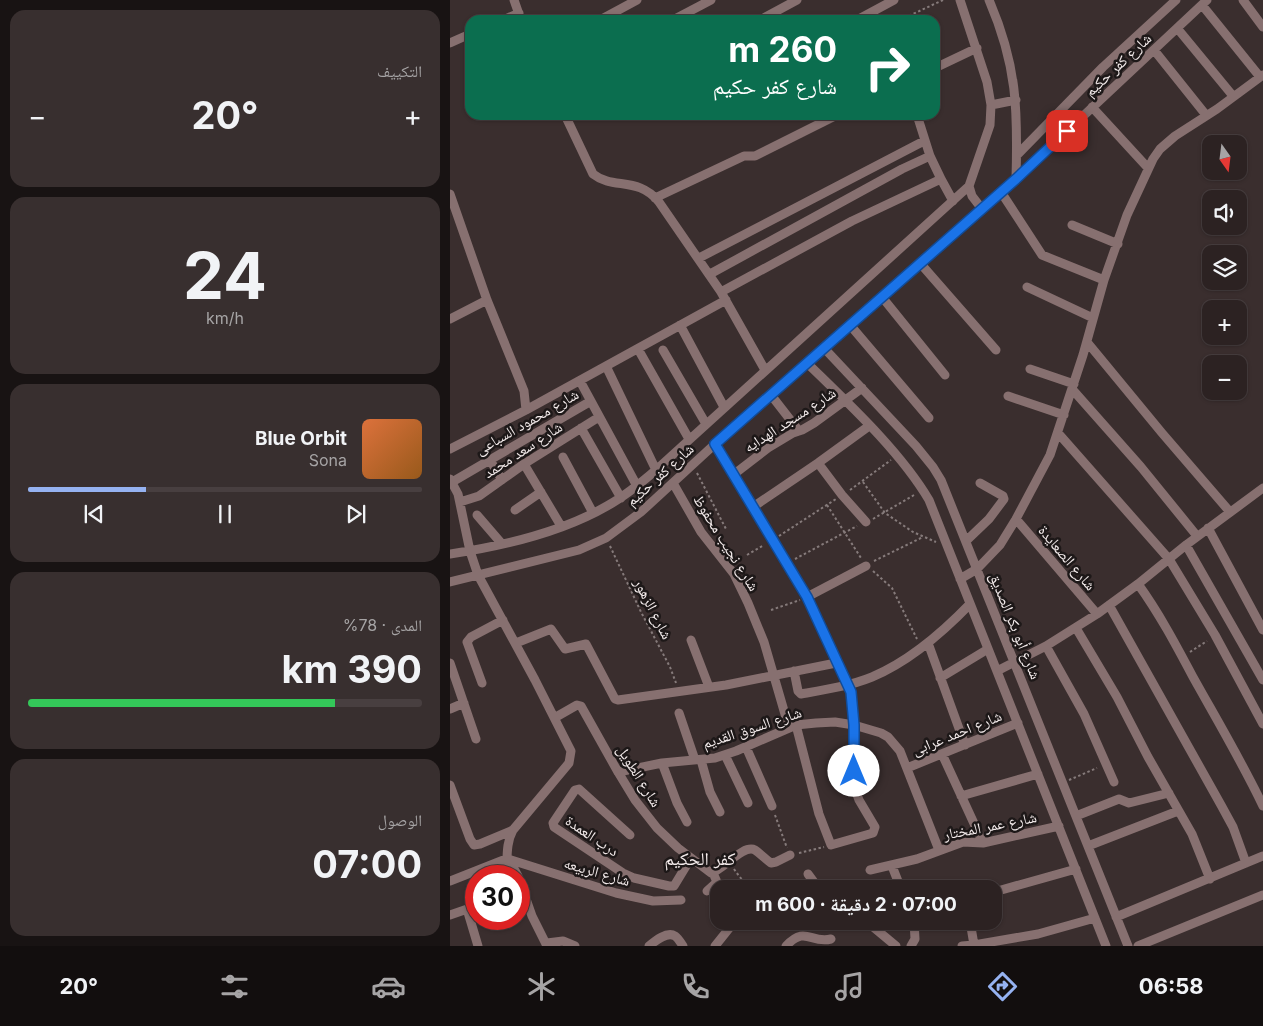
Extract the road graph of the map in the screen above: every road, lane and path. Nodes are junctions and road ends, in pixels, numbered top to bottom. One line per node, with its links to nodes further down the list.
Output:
1 (514, 0): 12 (street)
2 (637, 0): 13 (street)
3 (711, 0): 14 (street)
4 (797, 0): 15 (street)
5 (894, 0): 16 (street)
6 (943, 0): 17 (path)
7 (960, 0): 22 (street)
8 (989, 0): 27 (street)
9 (1176, 0): 35 (street, شارع كفر حكيم)
10 (1243, 0): 18 (street)
11 (1204, 2): 19 (street, شارع كفر حكيم); 25 (street)
12 (519, 15)
13 (609, 15)
14 (682, 15)
15 (769, 15)
16 (866, 15)
17 (911, 15)
18 (1263, 27)
19 (1177, 28): 23 (street, شارع كفر حكيم); 26 (street)
20 (465, 36): 21 (street)
21 (450, 43)
22 (976, 48): 24 (street); 28 (street)
23 (1154, 50): 29 (street, شارع كفر حكيم); 30 (street)
24 (940, 66)
25 (1261, 76): 26 (street)
26 (1233, 96): 30 (street)
27 (1016, 100): 28 (street); 35 (street)
28 (991, 105): 40 (street)
29 (1092, 107): 37 (street); 39 (street, شارع كفر حكيم)
30 (1206, 116): 37 (street)
31 (567, 120): 43 (street)
32 (827, 120): 43 (street)
33 (918, 120): 34 (street)
34 (924, 141): 36 (street); 49 (street)
35 (1017, 155): 39 (street)
36 (930, 156): 38 (street); 51 (street)
37 (1148, 168): 48 (street)
38 (941, 179): 44 (street); 54 (street)
39 (1016, 179): 41 (street, شارع كفر حكيم)
40 (969, 186): 44 (street, شارع كفر حكيم); 45 (street)
41 (1001, 192): 45 (street, شارع كفر حكيم); 52 (street)
42 (450, 194): 46 (street)
43 (655, 198): 49 (street)
44 (953, 201): 69 (street, شارع كفر حكيم)
45 (982, 209): 50 (street, شارع كفر حكيم)
46 (453, 215): 56 (street)
47 (1072, 224): 48 (street)
48 (1118, 244): 52 (street)
49 (699, 258): 51 (street)
50 (920, 263): 55 (street, شارع كفر حكيم); 65 (street)
51 (710, 274): 54 (street)
52 (1104, 280): 57 (street)
53 (1027, 287): 57 (street)
54 (724, 296): 59 (street); 69 (street)
55 (882, 297): 60 (street, شارع كفر حكيم); 70 (street)
56 (487, 300): 58 (street); 79 (street)
57 (1093, 318): 61 (street)
58 (450, 319)
59 (680, 325): 63 (street); 78 (street)
60 (850, 325): 62 (street, شارع كفر حكيم); 82 (street)
61 (1087, 342): 72 (street); 112 (street)
62 (824, 348): 66 (street, شارع كفر حكيم); 73 (street, شارع أبو بكر الصديق)
63 (638, 349): 67 (street); 88 (street)
64 (663, 350): 83 (street)
65 (996, 350)
66 (807, 363): 74 (street, شارع كفر حكيم); 76 (street)
67 (606, 366): 71 (street); 96 (street)
68 (1030, 369): 72 (street)
69 (765, 370): 78 (street, شارع كفر حكيم)
70 (945, 375)
71 (580, 381): 77 (street); 79 (street)
72 (1073, 387): 80 (street); 122 (street)
73 (862, 388): 76 (street, شارع مسجد الهدايه); 126 (street, شارع أبو بكر الصديق)
74 (771, 395): 86 (street); 89 (street, شارع كفر حكيم)
75 (1008, 396): 80 (street)
76 (845, 400): 84 (street); 86 (street, شارع مسجد الهدايه)
77 (591, 401): 81 (street); 92 (street, شارع محمود السباعى)
78 (724, 407): 83 (street, شارع كفر حكيم)
79 (526, 410): 90 (street)
80 (1064, 415): 87 (street)
81 (600, 417): 85 (street, شارع سعد محمد); 103 (street)
82 (929, 418)
83 (706, 424): 88 (street, شارع كفر حكيم)
84 (869, 426): 94 (street); 105 (street)
85 (581, 428): 93 (street, شارع سعد محمد); 107 (street)
86 (799, 431): 97 (street, شارع مسجد الهدايه)
87 (1058, 433): 116 (street); 133 (street)
88 (689, 438): 96 (street, شارع كفر حكيم)
89 (715, 444): 95 (street, شارع كفر حكيم); 97 (street)
90 (450, 449)
91 (563, 457): 114 (street)
92 (490, 460): 98 (street, شارع محمود السباعى); 99 (street)
93 (524, 464): 99 (street, شارع سعد محمد); 106 (street)
94 (818, 464): 110 (street); 117 (street)
95 (692, 465): 100 (street, شارع كفر حكيم); 119 (path)
96 (656, 470): 103 (street, شارع كفر حكيم)
97 (733, 475): 110 (street)
98 (451, 480): 108 (street)
99 (502, 480): 108 (street, شارع سعد محمد)
100 (673, 482): 124 (street, شارع كفر حكيم); 161 (street, شارع نجيب محفوظ)
101 (863, 482): 113 (path)
102 (980, 483): 126 (street)
103 (637, 486): 107 (street, شارع كفر حكيم)
104 (1263, 488): 112 (street)
105 (923, 490): 113 (path); 129 (street)
106 (541, 492): 111 (street); 118 (street)
107 (621, 498): 114 (street, شارع كفر حكيم)
108 (460, 502): 130 (street)
109 (827, 505): 121 (path)
110 (752, 507): 125 (street)
111 (515, 510)
112 (1230, 512): 120 (street)
113 (885, 513): 117 (path); 123 (path)
114 (593, 514): 118 (street, شارع كفر حكيم)
115 (477, 515): 127 (street)
116 (1016, 519): 136 (street); 145 (street, شارع الصعايدة)
117 (866, 522): 121 (path)
118 (561, 526): 127 (street, شارع كفر حكيم)
119 (726, 528)
120 (1208, 528): 122 (street); 148 (street)
121 (844, 531): 134 (path); 135 (path)
122 (1197, 536): 128 (street)
123 (923, 537): 129 (path); 135 (path)
124 (606, 538): 137 (street, شارع كفر حكيم); 167 (path, شارع الزهور)
125 (773, 539): 132 (path); 134 (street)
126 (966, 541): 136 (street, شارع أبو بكر الصديق)
127 (502, 544): 130 (street, شارع كفر حكيم)
128 (1186, 545): 133 (street); 163 (street)
129 (948, 546): 138 (street)
130 (470, 551): 131 (street, شارع كفر حكيم); 137 (street)
131 (450, 554)
132 (747, 555)
133 (1168, 559): 140 (street); 149 (street)
134 (787, 564): 141 (street)
135 (866, 566): 141 (street); 152 (path)
136 (977, 569): 138 (street); 156 (street, شارع أبو بكر الصديق)
137 (478, 575): 139 (street, شارع كفر حكيم); 146 (street)
138 (960, 579): 142 (street)
139 (450, 582)
140 (1138, 584): 143 (street); 155 (street)
141 (807, 597): 144 (path); 158 (street)
142 (970, 604): 152 (street); 154 (street)
143 (1109, 605): 145 (street); 211 (street)
144 (771, 610)
145 (1097, 614): 147 (street)
146 (503, 620): 151 (street); 164 (street)
147 (1076, 628): 153 (street); 190 (street)
148 (1263, 630)
149 (1215, 635): 155 (path); 173 (street)
150 (690, 640): 166 (street)
151 (516, 643): 167 (street); 171 (street)
152 (925, 646): 162 (street); 165 (street)
153 (1046, 646): 156 (street); 183 (street)
154 (988, 649): 160 (street); 162 (street)
155 (1182, 657): 194 (street)
156 (1015, 662): 160 (street); 188 (street, شارع أبو بكر الصديق)
157 (450, 663): 168 (street)
158 (836, 663): 159 (street); 165 (street)
159 (794, 671): 161 (street); 165 (street)
160 (997, 671): 172 (street)
161 (774, 676): 166 (street); 175 (street, شارع نجيب محفوظ)
162 (940, 678): 177 (street)
163 (1263, 680)
164 (482, 683)
165 (847, 684): 174 (street)
166 (709, 687): 167 (street)
167 (679, 690)
168 (464, 703): 169 (street); 176 (street)
169 (450, 709)
170 (679, 713): 181 (street)
171 (556, 718): 185 (street, شارع الطويل); 200 (street)
172 (1018, 723): 177 (street, شارع احمد عرابى); 186 (street)
173 (1263, 724)
174 (854, 725): 175 (street, شارع السوق القديم); 184 (street, شارع السوق القديم); 203 (street)
175 (793, 727): 178 (street, شارع السوق القديم); 203 (street, شارع نجيب محفوظ)
176 (476, 739)
177 (965, 745): 179 (street, شارع احمد عرابى)
178 (746, 747): 180 (street, شارع السوق القديم); 193 (street)
179 (942, 754): 184 (street, شارع احمد عرابى); 191 (street)
180 (725, 755): 181 (street, شارع السوق القديم); 192 (street)
181 (698, 760): 182 (street, شارع السوق القديم); 196 (street)
182 (662, 763): 185 (street, شارع السوق القديم); 198 (street)
183 (1106, 764): 187 (street); 188 (path)
184 (907, 768): 205 (street, شارع السوق القديم)
185 (618, 772): 208 (street, شارع الطويل)
186 (1038, 774): 191 (street); 199 (street)
187 (1114, 782)
188 (1063, 783): 197 (street, شارع أبو بكر الصديق)
189 (450, 785): 200 (street)
190 (1169, 793): 195 (street); 197 (street)
191 (961, 796): 202 (street)
192 (748, 803)
193 (772, 806): 206 (path)
194 (1263, 806)
195 (1178, 810): 204 (street); 219 (street)
196 (720, 812)
197 (1076, 816): 204 (street, شارع أبو بكر الصديق)
198 (687, 822)
199 (1059, 826): 202 (street, شارع عمر المختار); 215 (street)
200 (512, 830): 209 (street)
201 (630, 835): 208 (street, درب العمدة)
202 (983, 843): 205 (street, شارع عمر المختار)
203 (831, 845): 206 (path)
204 (1088, 846): 231 (street, شارع أبو بكر الصديق)
205 (939, 850): 214 (street, شارع عمر المختار)
206 (790, 855): 210 (street)
207 (1263, 856): 211 (street)
208 (691, 858): 217 (street, شارع الطويل)
209 (508, 859): 212 (street); 213 (street); 223 (street); 227 (street, شارع الربيعه)
210 (729, 861): 217 (street); 220 (path)
211 (1246, 863): 219 (street)
212 (507, 865)
213 (511, 865)
214 (892, 866): 216 (street, شارع عمر المختار); 222 (street)
215 (1076, 869): 224 (street); 232 (street)
216 (870, 870)
217 (710, 871): 225 (street)
218 (808, 874): 221 (street)
219 (1210, 879): 231 (street)
220 (743, 880)
221 (812, 880)
222 (897, 880)
223 (450, 881)
224 (1002, 890)
225 (707, 891)
226 (1263, 895): 252 (street)
227 (681, 900)
228 (465, 910): 230 (street)
229 (530, 911): 239 (street)
230 (450, 915)
231 (1116, 917): 251 (street, شارع أبو بكر الصديق)
232 (1095, 918): 240 (street); 250 (street)
233 (475, 930): 241 (street)
234 (728, 930): 245 (street)
235 (877, 930): 247 (street)
236 (914, 930): 248 (street)
237 (972, 930): 240 (street)
238 (831, 940): 246 (street)
239 (547, 945): 242 (street)
240 (974, 945): 249 (street)
241 (478, 946)
242 (575, 946)
243 (649, 946): 244 (street)
244 (683, 946)
245 (715, 946)
246 (786, 946)
247 (896, 946)
248 (911, 946)
249 (962, 946)
250 (1106, 946)
251 (1128, 946)
252 (1138, 946)

